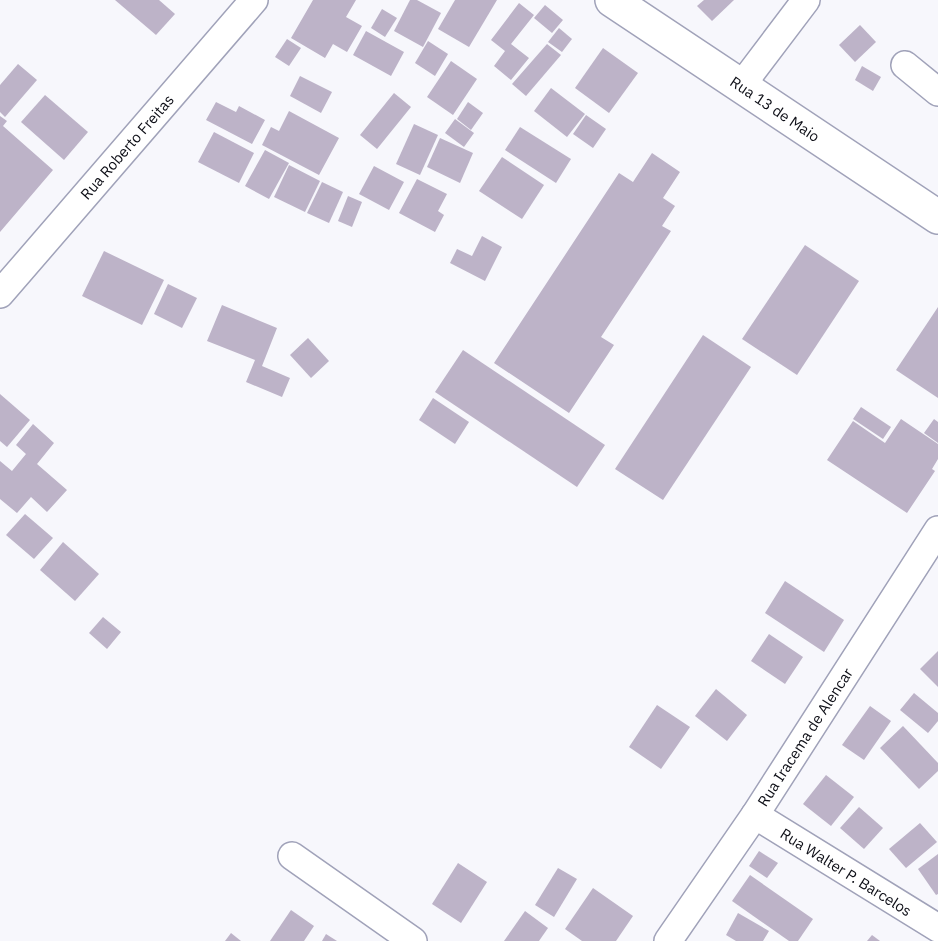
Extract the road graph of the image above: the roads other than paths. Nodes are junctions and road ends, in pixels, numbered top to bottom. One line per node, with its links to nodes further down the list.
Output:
1 (254, 0): 8 (street, Rua Roberto Freitas)
2 (612, 0): 5 (main road, Rua 13 de Maio)
3 (806, 0): 5 (street)
4 (905, 65): 6 (street)
5 (741, 86): 7 (main road, Rua 13 de Maio)
6 (938, 92)
7 (938, 218)
8 (0, 294)
9 (938, 530): 10 (street, Rua Iracema de Alencar)
10 (755, 815): 12 (street, Rua Walter P. Barcelos); 14 (street, Rua Iracema de Alencar)
11 (292, 856): 13 (street)
12 (938, 928)
13 (413, 941)
14 (668, 941)

